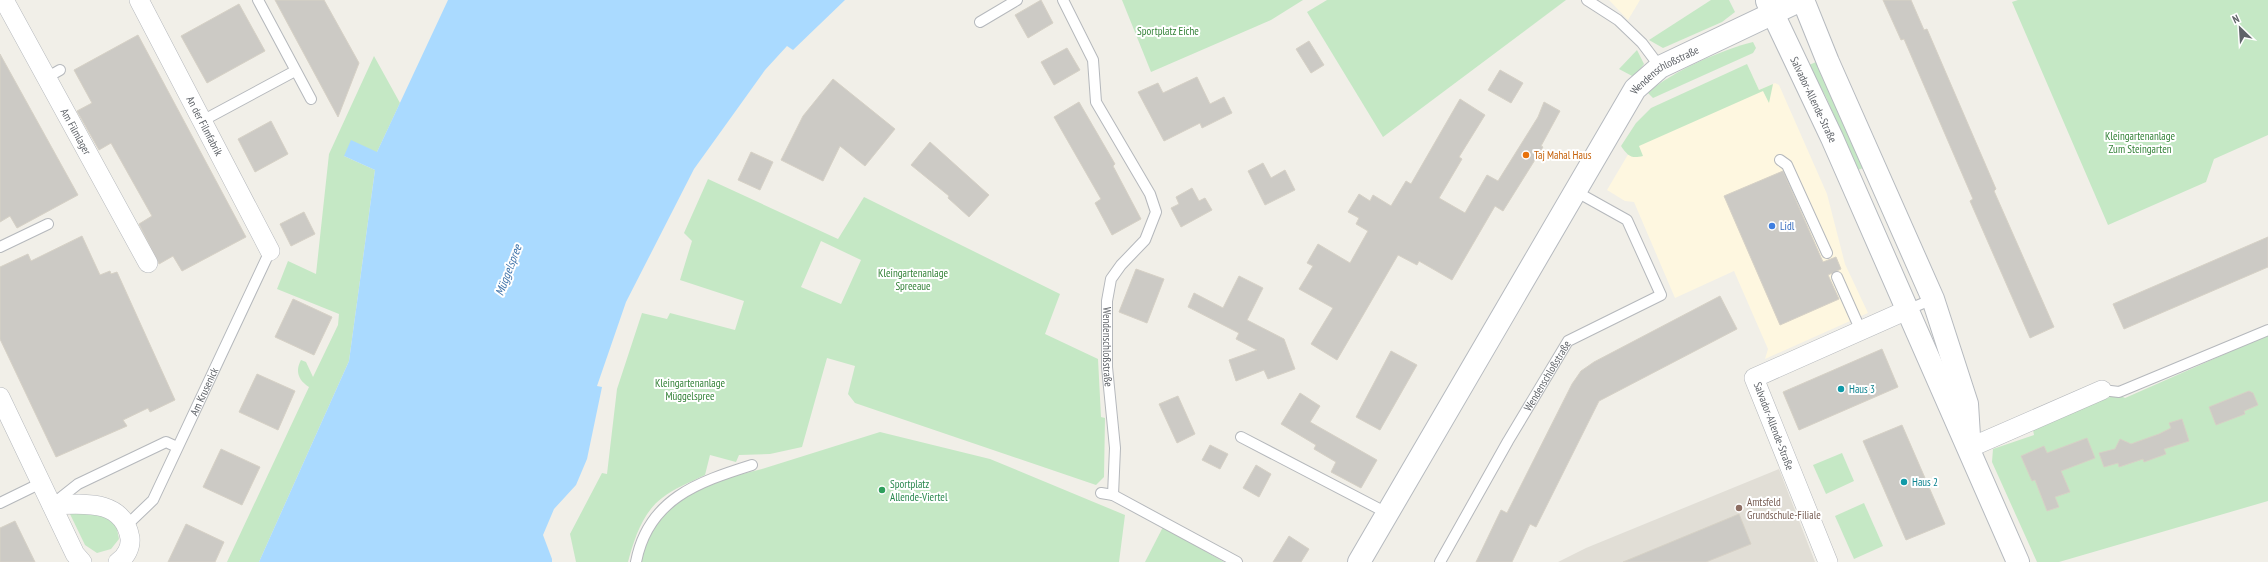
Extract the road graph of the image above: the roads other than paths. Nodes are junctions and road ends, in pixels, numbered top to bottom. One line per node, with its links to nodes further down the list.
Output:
1 (4, 0): 20 (street, Am Filmlager)
2 (139, 0): 13 (street, An der Filmfabrik)
3 (258, 0): 11 (lane)
4 (1017, 0): 9 (lane)
5 (1064, 0): 34 (lane, Wendenschloßstraße)
6 (1587, 0): 10 (lane)
7 (1802, 0): 8 (main road, Wendenschloßstraße); 22 (main road, Salvador-Allende-Straße)
8 (1770, 7): 10 (main road, Wendenschloßstraße); 23 (main road, Salvador-Allende-Straße)
9 (980, 22)
10 (1660, 67): 15 (main road, Wendenschloßstraße)
11 (295, 71): 12 (lane); 13 (lane)
12 (311, 99)
13 (202, 121): 18 (street, An der Filmfabrik)
14 (1780, 160): 19 (lane)
15 (1574, 190): 37 (main road, Wendenschloßstraße); 44 (lane, Wendenschloßstraße)
16 (48, 224): 17 (lane)
17 (0, 247)
18 (270, 251): 29 (lane, Am Krusenick)
19 (1827, 253)
20 (148, 263)
21 (1838, 277): 24 (lane)
22 (1933, 299): 23 (lane, Salvador-Allende-Straße); 30 (main road, Salvador-Allende-Straße)
23 (1907, 310): 24 (street, Salvador-Allende-Straße); 30 (main road, Salvador-Allende-Straße)
24 (1861, 330): 45 (street, Salvador-Allende-Straße)
25 (2268, 330): 26 (lane)
26 (2102, 390): 30 (street)
27 (0, 397): 32 (street)
28 (1241, 436): 37 (lane)
29 (177, 447): 36 (lane); 38 (lane, Am Krusenick)
30 (1969, 448): 46 (main road, Salvador-Allende-Straße)
31 (752, 465): 41 (lane)
32 (41, 483): 35 (lane); 36 (street)
33 (1101, 493): 34 (lane)
34 (1113, 494): 42 (lane)
35 (0, 503)
36 (52, 505): 38 (street); 39 (street)
37 (1387, 513): 43 (main road, Wendenschloßstraße)
38 (127, 525): 40 (street)
39 (82, 562)
40 (118, 562)
41 (636, 562)
42 (1237, 562)
43 (1359, 562)
44 (1440, 562)
45 (1828, 562)
46 (2018, 562)

